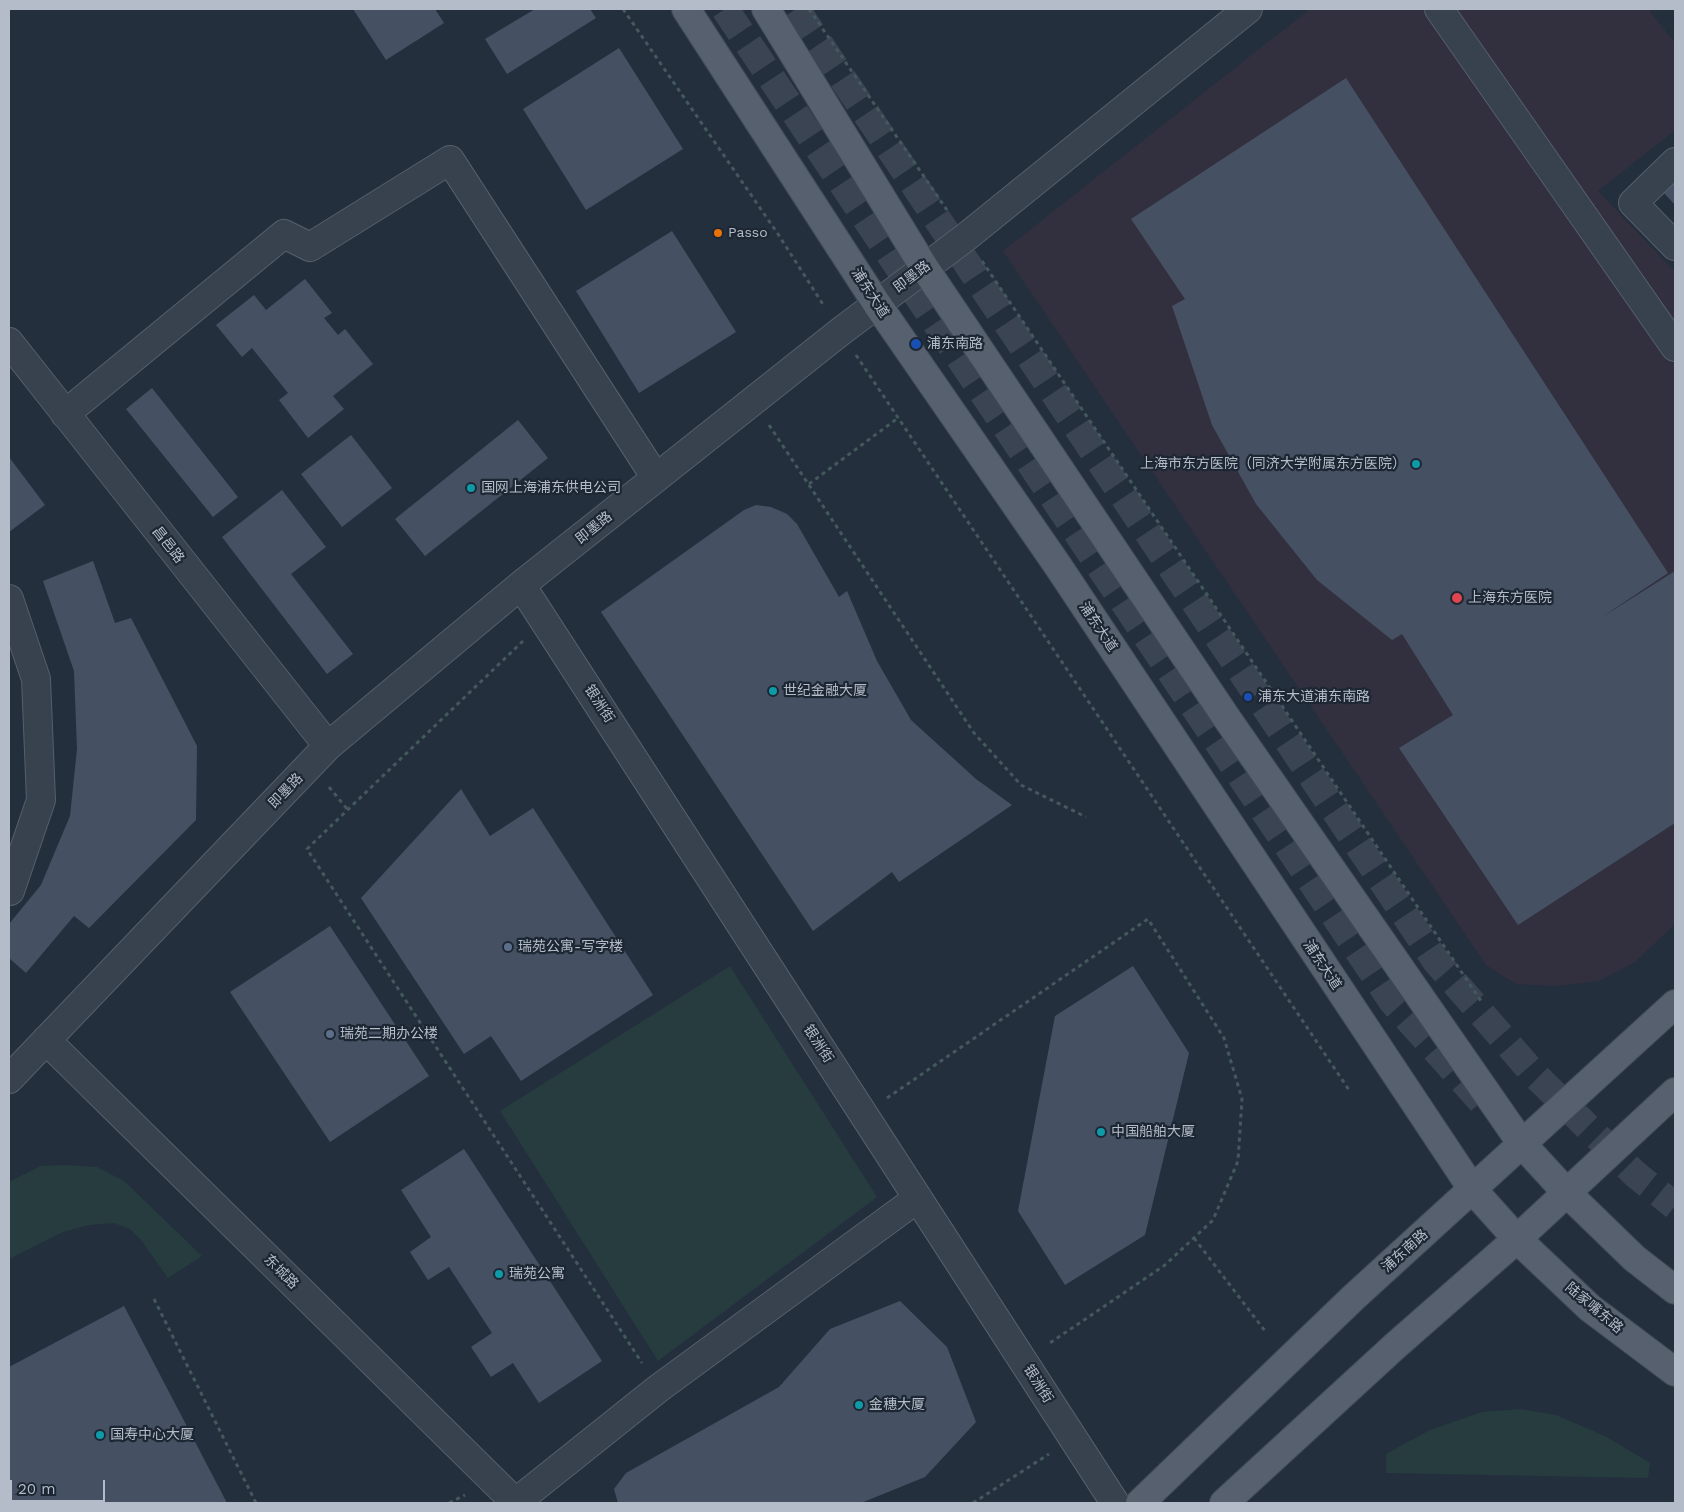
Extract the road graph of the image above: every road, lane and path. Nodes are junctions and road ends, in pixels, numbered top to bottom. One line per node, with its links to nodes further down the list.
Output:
1 (622, 9): 12 (path)
2 (686, 9): 11 (main road, 浦东大道)
3 (766, 9): 10 (main road)
4 (809, 9): 8 (path)
5 (1248, 9): 8 (street, 即墨路)
6 (1439, 9): 14 (street)
7 (1675, 162): 9 (street)
8 (966, 237): 10 (street, 即墨路); 26 (path)
9 (1675, 246)
10 (924, 268): 11 (street, 即墨路); 33 (main road)
11 (877, 304): 12 (street, 即墨路); 34 (main road, 浦东大道)
12 (840, 332): 15 (street, 即墨路); 17 (path)
13 (9, 342): 16 (street, 昌邑路)
14 (1675, 347)
15 (753, 401): 18 (street, 即墨路); 19 (path)
16 (65, 414): 18 (street); 23 (street, 昌邑路)
17 (898, 418): 19 (path); 30 (path)
18 (656, 478): 20 (street, 即墨路)
19 (808, 484): 24 (path)
20 (522, 585): 22 (street, 银洲街); 23 (street, 即墨路)
21 (9, 599): 25 (street)
22 (544, 620): 32 (street, 银洲街); 44 (path)
23 (328, 746): 28 (street, 即墨路)
24 (1086, 817)
25 (10, 891)
26 (1481, 1001)
27 (1675, 1004): 33 (main road, 浦东南路)
28 (46, 1040): 29 (street, 即墨路); 47 (street, 东城路)
29 (9, 1079)
30 (1349, 1090)
31 (1675, 1092): 35 (main road)
32 (864, 1114): 36 (street, 银洲街); 37 (path)
33 (1522, 1144): 34 (main road, 浦东南路); 35 (main road)
34 (1472, 1190): 38 (main road, 浦东大道); 50 (main road, 浦东南路)
35 (1567, 1193): 38 (main road); 39 (main road)
36 (918, 1198): 42 (street, 银洲街); 44 (street)
37 (1194, 1238): 41 (path); 42 (path)
38 (1517, 1239): 43 (main road, 陆家嘴东路); 51 (main road)
39 (1675, 1290)
40 (154, 1299): 46 (path)
41 (1265, 1331)
42 (1024, 1361): 45 (street, 银洲街)
43 (1675, 1372)
44 (659, 1388): 47 (street)
45 (1073, 1439): 48 (path); 49 (street, 银洲街)
46 (256, 1503)
47 (515, 1503)
48 (973, 1503)
49 (1115, 1503)
50 (1140, 1503)
51 (1224, 1503)

